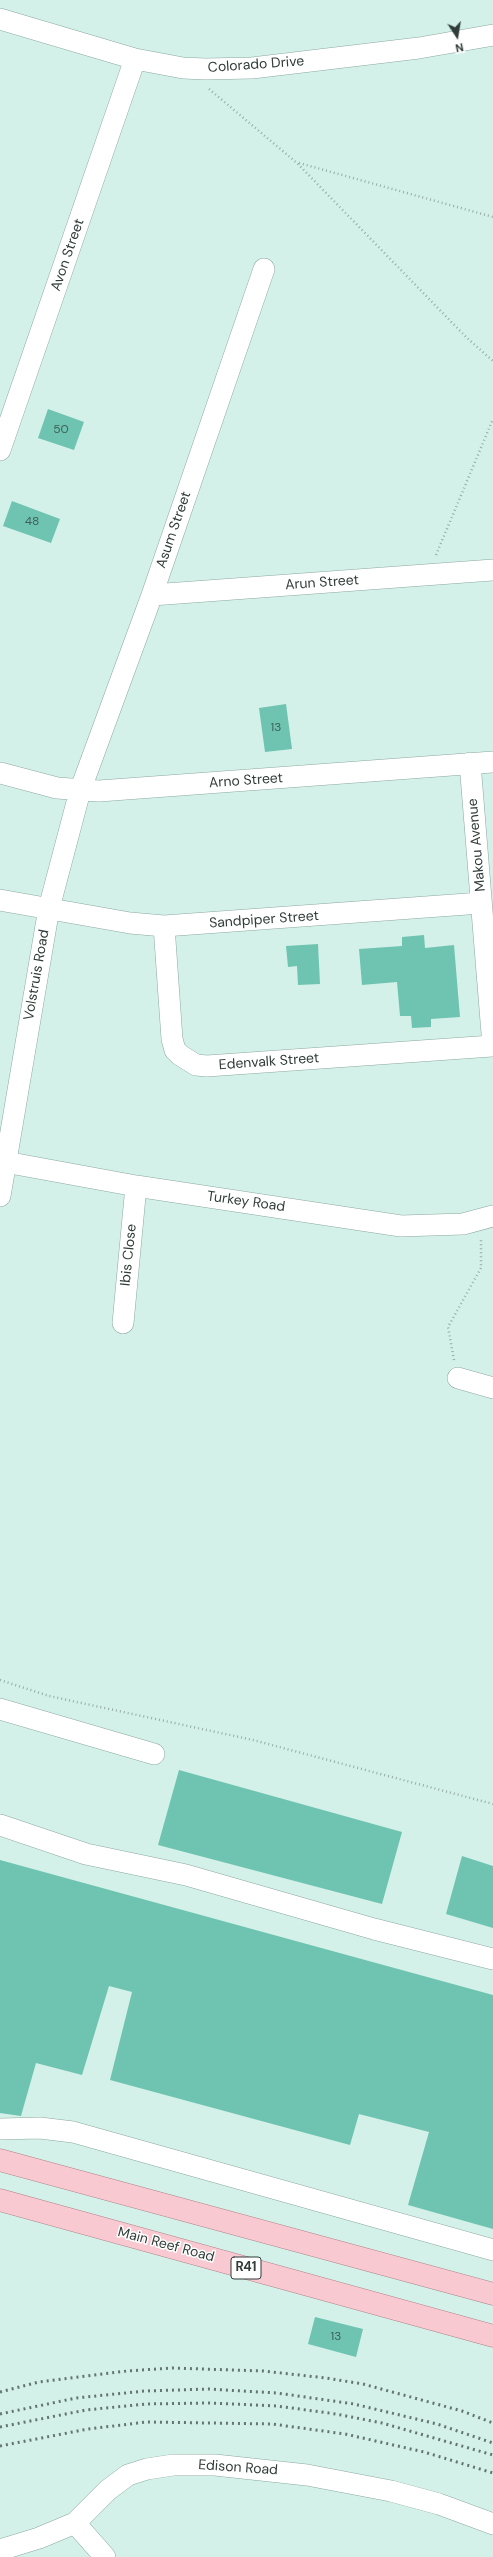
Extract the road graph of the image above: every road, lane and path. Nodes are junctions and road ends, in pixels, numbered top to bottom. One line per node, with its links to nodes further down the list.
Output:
1 (0, 19): 3 (street, Colorado Drive)
2 (493, 35): 3 (street, Colorado Drive)
3 (135, 59): 10 (street, Avon Street)
4 (207, 88): 5 (path)
5 (297, 163): 6 (path); 8 (path)
6 (493, 217)
7 (264, 269): 13 (street, Asum Street)
8 (493, 361)
9 (493, 419): 12 (path)
10 (0, 450)
11 (493, 570): 12 (street, Arun Street)
12 (427, 575): 13 (street, Arun Street)
13 (152, 595): 17 (street, Asum Street)
14 (493, 762): 15 (street, Arno Street)
15 (470, 763): 17 (street, Arno Street); 19 (street, Makou Avenue)
16 (0, 773): 17 (street, Arno Street)
17 (80, 791): 20 (street, Volstruis Road)
18 (0, 900): 20 (street, Sandpiper Street)
19 (482, 903): 21 (street, Sandpiper Street); 22 (street, Makou Avenue)
20 (49, 908): 21 (street, Sandpiper Street); 23 (street, Volstruis Road)
21 (164, 926): 22 (street, Edenvalk Street)
22 (493, 1046)
23 (3, 1162): 24 (street, Turkey Road); 25 (street, Volstruis Road)
24 (136, 1186): 26 (street, Turkey Road); 27 (street, Ibis Close)
25 (0, 1196)
26 (484, 1219): 28 (path)
27 (123, 1323)
28 (458, 1378): 29 (street)
29 (493, 1388)
30 (0, 1680): 33 (path)
31 (0, 1709): 32 (street)
32 (154, 1754)
33 (493, 1804)
34 (0, 1825): 35 (street)
35 (493, 1959)
36 (0, 2129): 39 (street)
37 (0, 2160): 40 (main road)
38 (0, 2200): 41 (main road, Main Reef Road / R41)
39 (493, 2250)
40 (493, 2294)
41 (493, 2336)
42 (76, 2523): 43 (street, Edison Road); 44 (street, Edison Road); 45 (street)
43 (493, 2524)
44 (0, 2550)
45 (105, 2557)

